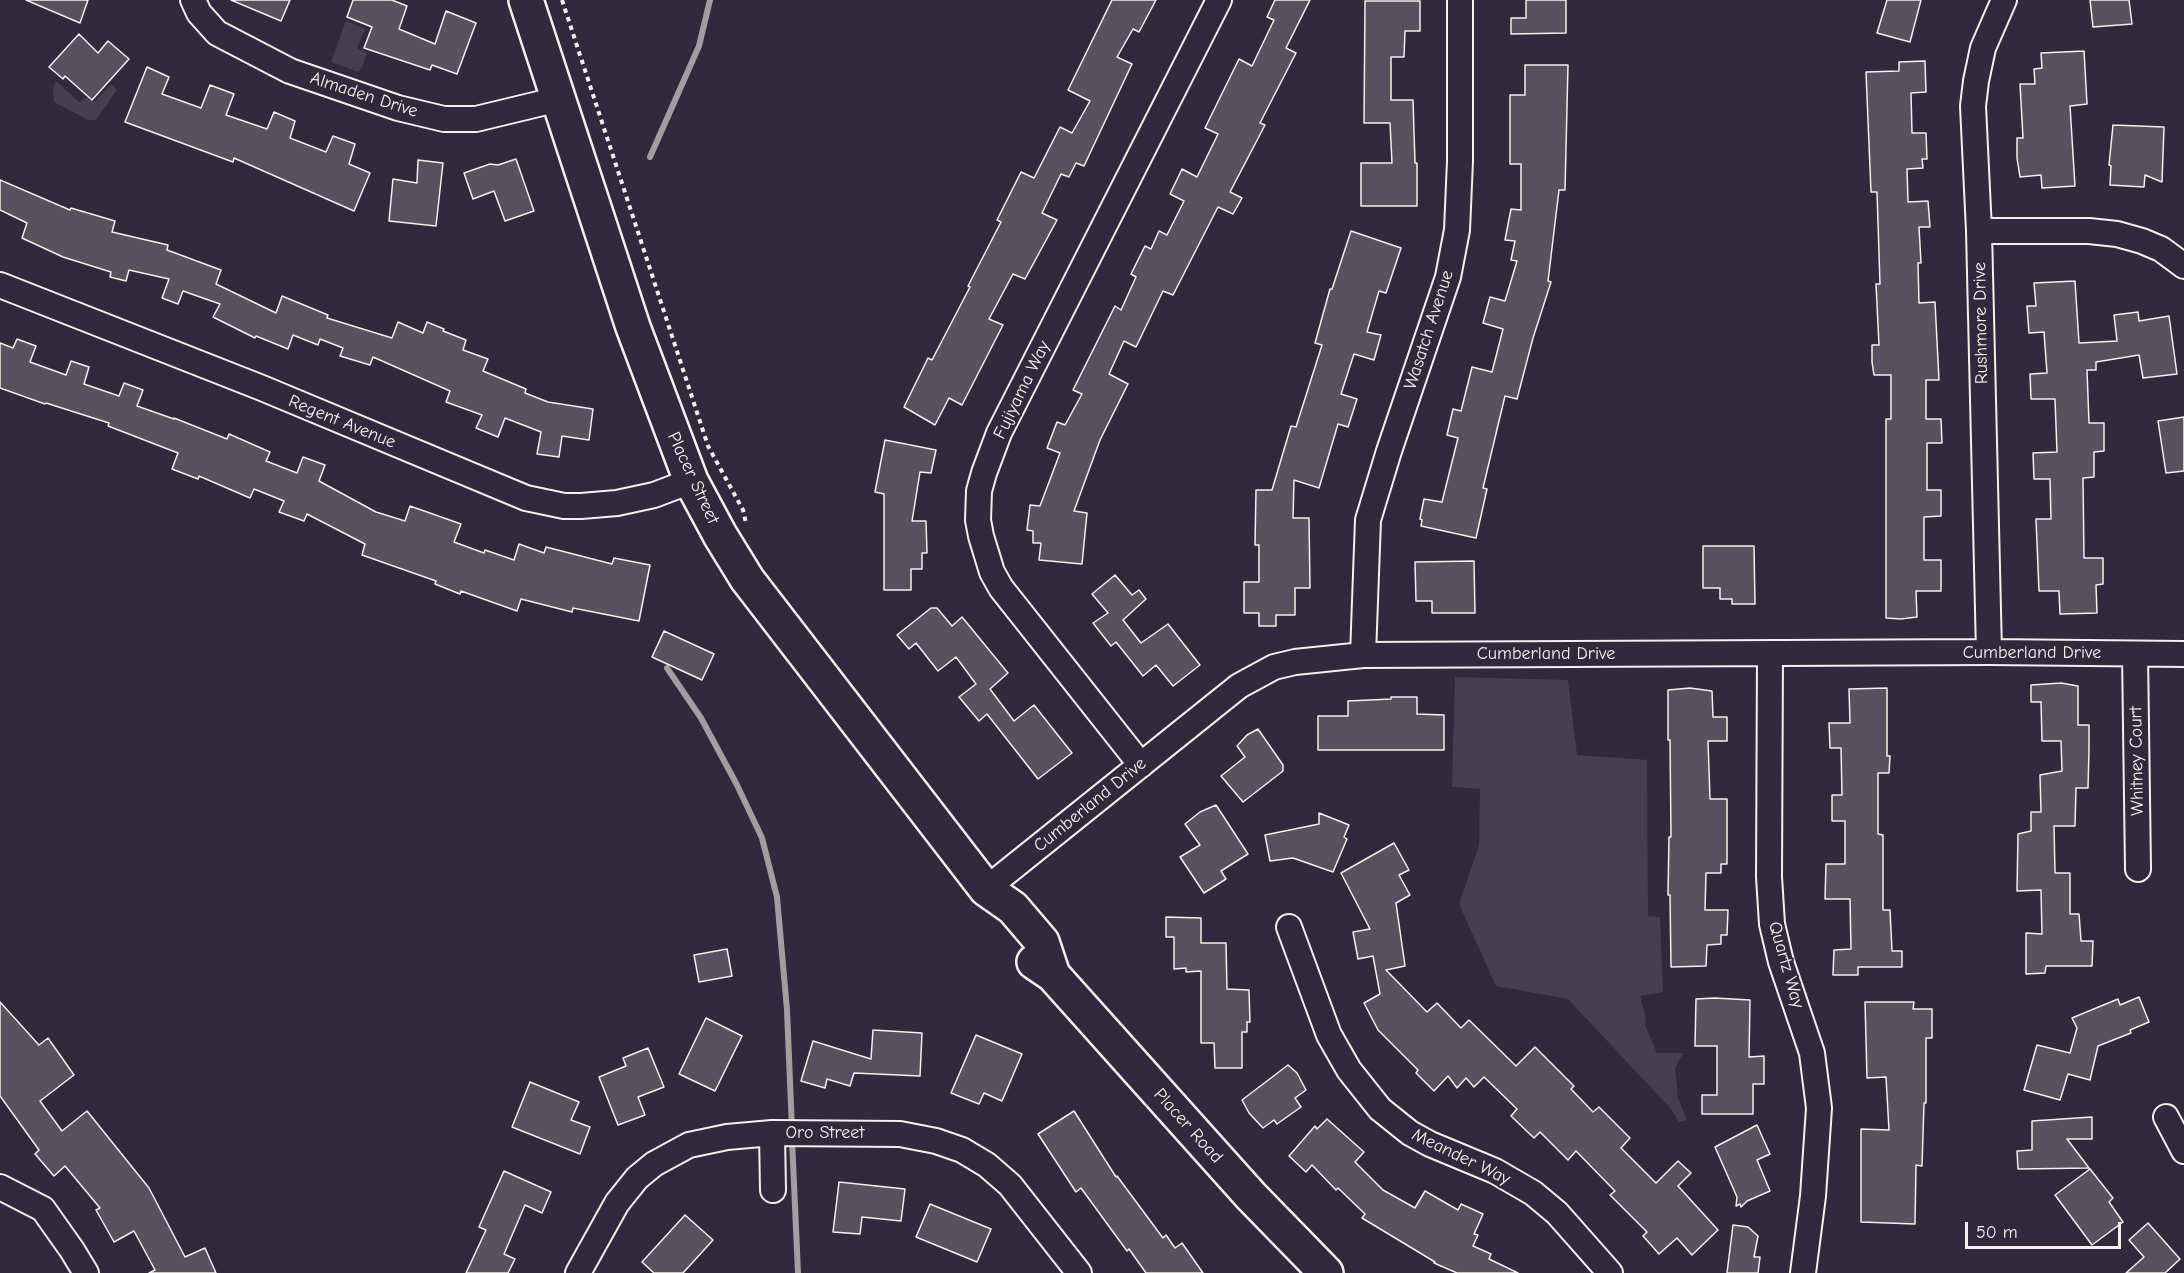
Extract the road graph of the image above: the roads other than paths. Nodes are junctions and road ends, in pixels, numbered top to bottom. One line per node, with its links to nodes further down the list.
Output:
1 (193, 0): 6 (street, Almaden Drive)
2 (526, 0): 6 (main road, Placer Street)
3 (1219, 0): 16 (street, Fujiyama Way)
4 (1460, 0): 15 (street, Wasatch Avenue)
5 (2004, 0): 7 (street, Rushmore Drive)
6 (559, 99): 10 (main road, Placer Street)
7 (1979, 231): 8 (street); 11 (street, Rushmore Drive)
8 (2184, 266)
9 (0, 285): 10 (street, Regent Avenue)
10 (691, 481): 18 (main road, Placer Street)
11 (1989, 652): 12 (street, Cumberland Drive); 13 (street, Cumberland Drive)
12 (1770, 653): 15 (street, Cumberland Drive); 30 (street, Quartz Way)
13 (2135, 654): 14 (street, Cumberland Drive); 17 (street, Whitney Court)
14 (2184, 654)
15 (1363, 655): 16 (street, Cumberland Drive)
16 (1141, 765): 18 (street, Cumberland Drive)
17 (2138, 869)
18 (986, 889): 28 (main road, Placer Road)
19 (1289, 927): 29 (street, Meander Way)
20 (2166, 1117): 22 (street)
21 (772, 1133): 24 (street); 26 (street, Oro Street); 27 (street, Oro Street)
22 (2184, 1151)
23 (0, 1187): 25 (street)
24 (773, 1190)
25 (86, 1273)
26 (578, 1273)
27 (1079, 1273)
28 (1326, 1273)
29 (1610, 1273)
30 (1803, 1273)

